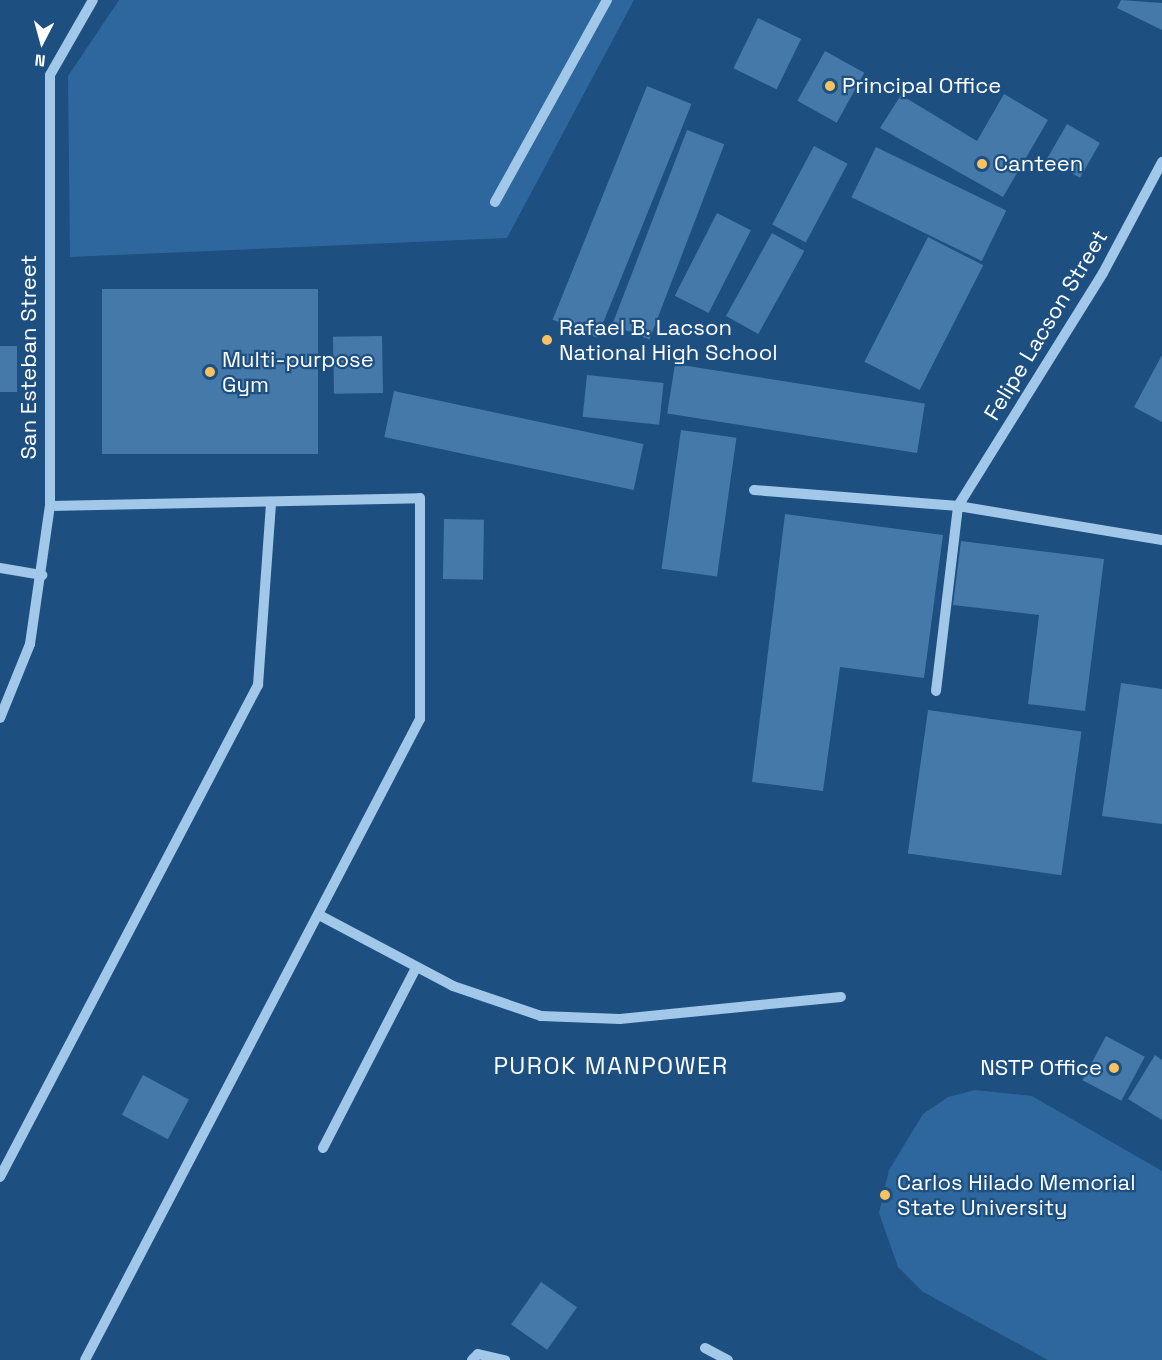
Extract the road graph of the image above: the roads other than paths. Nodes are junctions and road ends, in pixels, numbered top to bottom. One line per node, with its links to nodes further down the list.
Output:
1 (93, 0): 7 (street, San Esteban Street)
2 (607, 0): 4 (street)
3 (1162, 162): 8 (street, Felipe Lacson Street)
4 (495, 202)
5 (754, 490): 8 (street)
6 (271, 505): 7 (street); 14 (street); 18 (street)
7 (50, 506): 11 (street, San Esteban Street)
8 (958, 506): 9 (street); 12 (street)
9 (1162, 540)
10 (0, 568): 11 (street)
11 (42, 574): 13 (street, San Esteban Street)
12 (936, 691)
13 (0, 718)
14 (321, 916): 15 (street); 21 (street)
15 (416, 968): 16 (street); 17 (street)
16 (841, 997)
17 (323, 1148)
18 (0, 1177)
19 (705, 1348): 23 (street)
20 (475, 1357): 22 (street)
21 (85, 1360)
22 (505, 1360)
23 (728, 1360)

